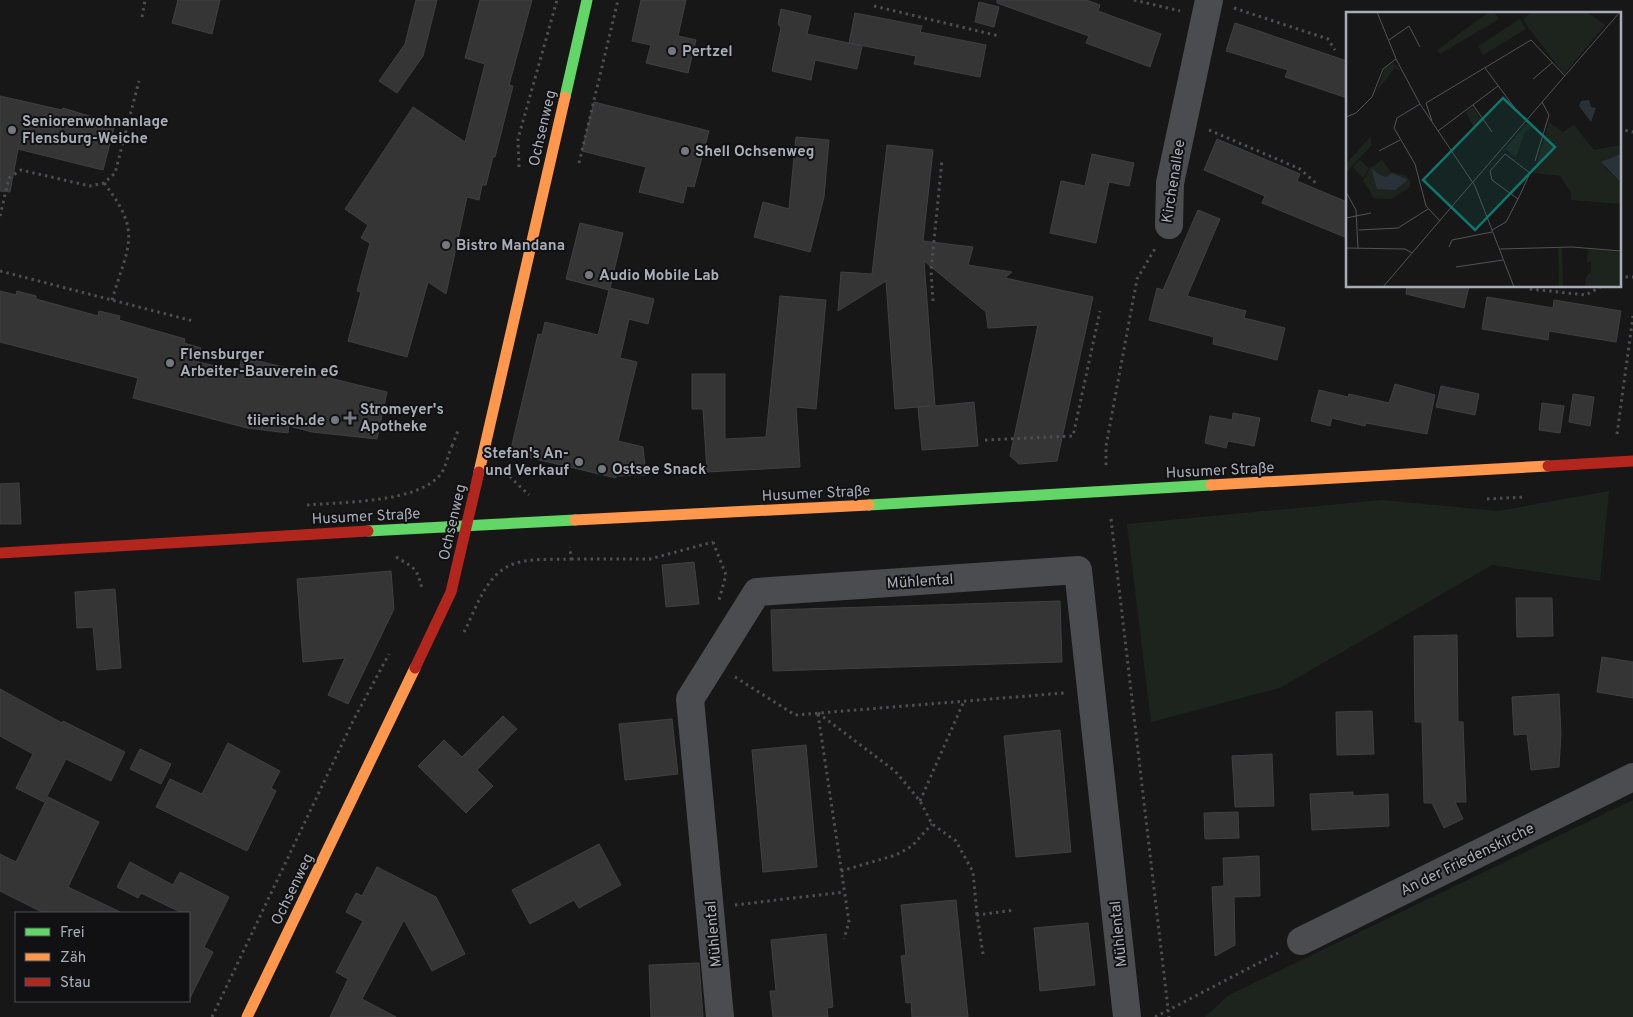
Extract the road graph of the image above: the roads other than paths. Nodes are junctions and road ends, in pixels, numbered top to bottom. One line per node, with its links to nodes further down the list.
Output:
1 (587, 0): 5 (main road, Ochsenweg)
2 (1214, 8): 3 (street, Kirchenallee)
3 (1169, 225)
4 (1633, 461): 5 (main road, Husumer Straße)
5 (466, 525): 6 (main road, Husumer Straße); 9 (main road, Ochsenweg)
6 (0, 554)
7 (1633, 777): 8 (street, An der Friedenskirche)
8 (1300, 941)
9 (247, 1017)
10 (720, 1017): 11 (street, Mühlental)
11 (1127, 1017)

